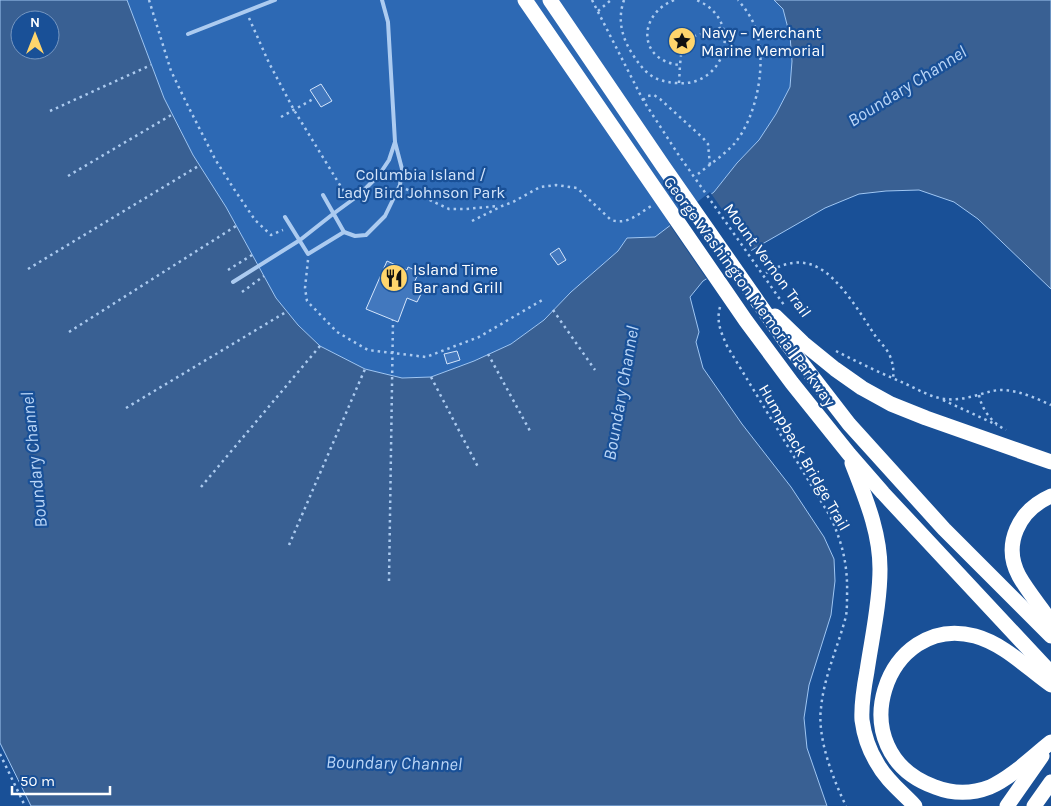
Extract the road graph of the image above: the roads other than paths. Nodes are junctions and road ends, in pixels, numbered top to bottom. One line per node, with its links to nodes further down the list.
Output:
1 (275, 0): 5 (lane)
2 (382, 0): 7 (lane)
3 (525, 0): 15 (highway, George Washington Memorial Parkway)
4 (550, 0): 14 (highway, George Washington Memorial Parkway)
5 (266, 2): 6 (lane)
6 (188, 34)
7 (395, 142): 9 (lane); 11 (lane)
8 (322, 195): 9 (lane)
9 (332, 214): 11 (lane); 12 (lane)
10 (284, 217): 12 (lane)
11 (344, 232): 12 (lane)
12 (300, 240): 13 (lane)
13 (233, 282)
14 (763, 309): 16 (highway); 19 (highway, George Washington Memorial Parkway)
15 (849, 454): 20 (highway, George Washington Memorial Parkway); 24 (highway)
16 (1051, 462)
17 (1051, 496): 18 (highway)
18 (1051, 622)
19 (1051, 636)
20 (1051, 673)
21 (1051, 685): 22 (highway)
22 (1051, 744): 25 (highway)
23 (1051, 782): 26 (highway)
24 (914, 806)
25 (1007, 806)
26 (1034, 806)

